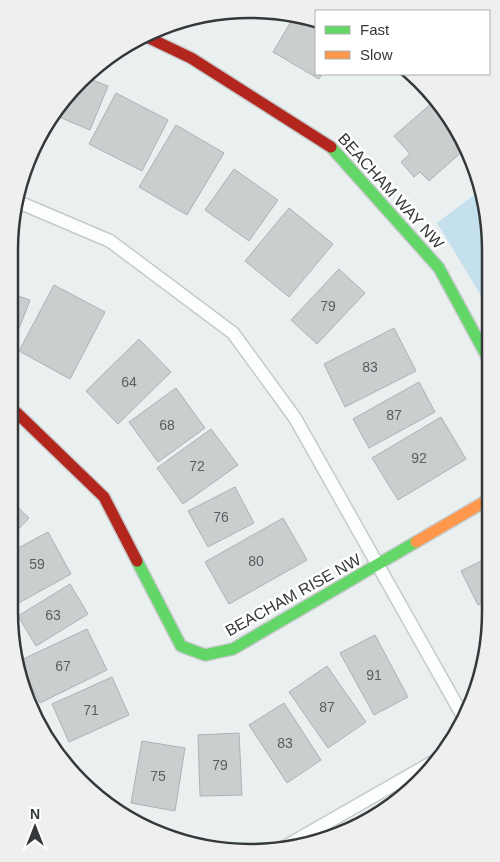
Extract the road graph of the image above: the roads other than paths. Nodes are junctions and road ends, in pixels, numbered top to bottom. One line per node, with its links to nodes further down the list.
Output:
1 (151, 39): 3 (street, BEACHAM WAY NW)
2 (22, 204): 6 (lane)
3 (482, 348)
4 (18, 414): 6 (street, BEACHAM RISE NW)
5 (482, 503): 6 (street, BEACHAM RISE NW)
6 (379, 565): 7 (lane)
7 (460, 712)
8 (421, 769): 9 (lane)
9 (298, 839)

